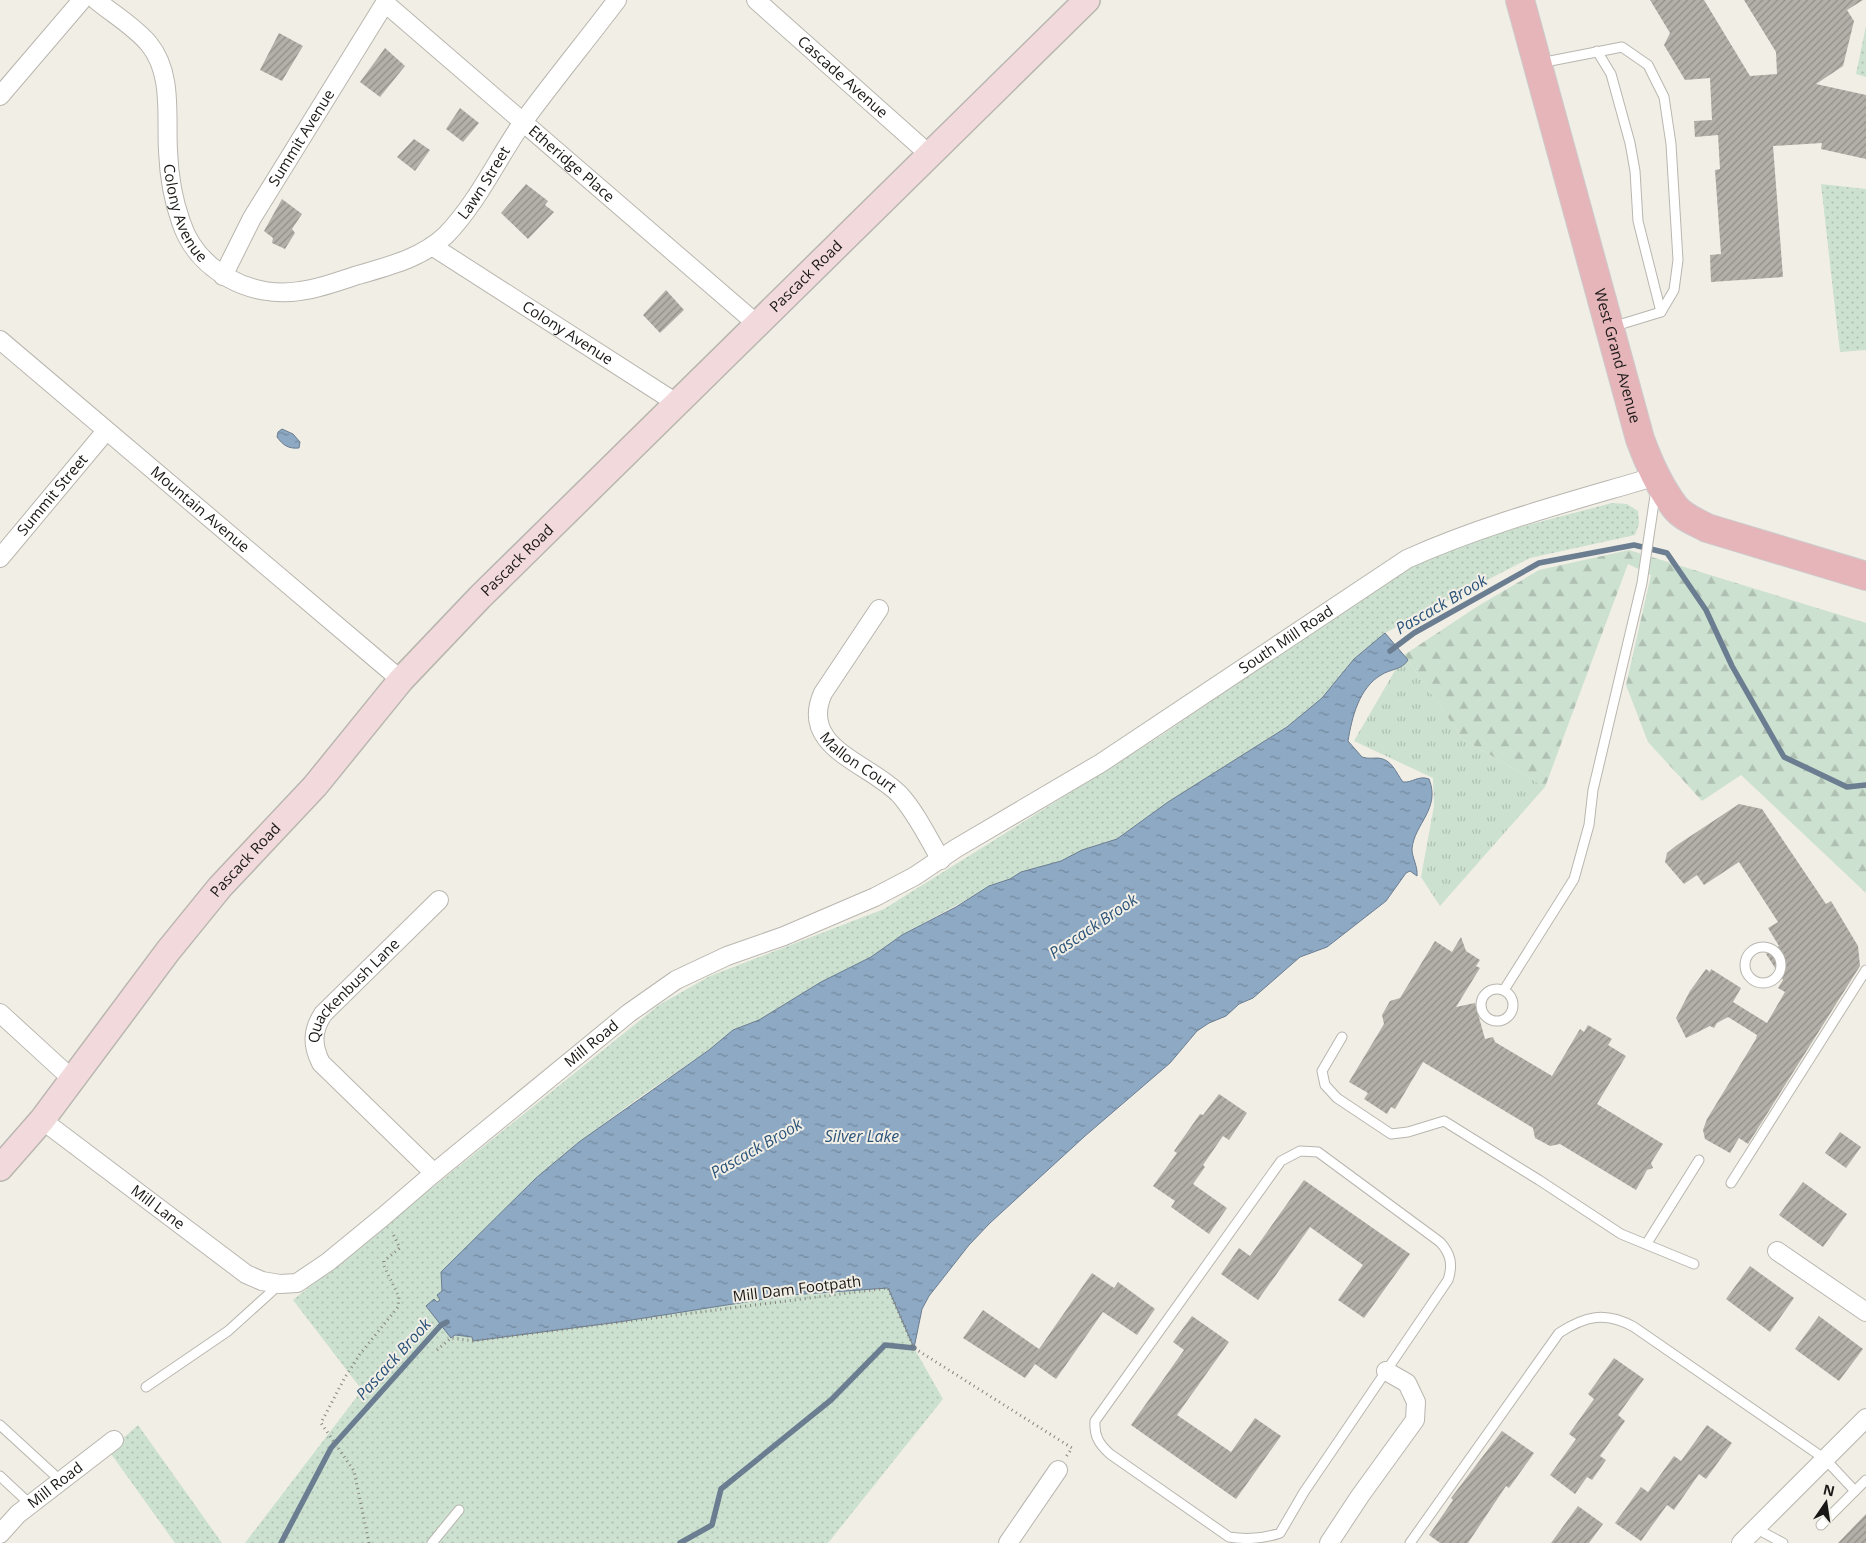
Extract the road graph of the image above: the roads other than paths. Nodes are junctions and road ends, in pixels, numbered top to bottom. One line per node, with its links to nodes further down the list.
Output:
1 (82, 0): 10 (street)
2 (96, 0): 15 (street, Colony Avenue)
3 (617, 0): 11 (street, Lawn Street)
4 (756, 0): 12 (street, Cascade Avenue)
5 (1520, 0): 9 (main road, West Grand Avenue)
6 (1084, 1): 12 (street, Pascack Road)
7 (385, 3): 11 (street, Etheridge Place); 15 (street, Summit Avenue)
8 (1597, 51): 9 (lane); 16 (lane); 16 (lane)
9 (1537, 64): 18 (main road, West Grand Avenue)
10 (0, 96)
11 (523, 123): 13 (street, Lawn Street); 17 (street, Etheridge Place)
12 (930, 155): 17 (street, Pascack Road)
13 (432, 246): 14 (street, Lawn Street); 20 (street, Colony Avenue)
14 (383, 268): 15 (street, Colony Avenue)
15 (223, 276)
16 (1661, 312): 18 (lane)
17 (758, 325): 20 (street, Pascack Road)
18 (1609, 328): 22 (main road, West Grand Avenue)
19 (0, 340): 21 (street, Mountain Avenue)
20 (678, 404): 26 (street, Pascack Road)
21 (106, 431): 23 (street, Summit Street); 26 (street, Mountain Avenue)
22 (1657, 476): 24 (main road, West Grand Avenue); 27 (street, South Mill Road); 31 (lane)
23 (0, 558)
24 (1866, 576)
25 (879, 609): 27 (street, Mallon Court)
26 (401, 680): 34 (street, Pascack Road)
27 (940, 860): 38 (street, Mill Road)
28 (439, 900): 38 (street, Quackenbush Lane)
29 (1866, 970): 39 (lane)
30 (1758, 982): 30 (lane)
31 (1504, 990)
32 (0, 1013): 34 (street)
33 (1342, 1037): 40 (lane)
34 (72, 1079): 35 (street, Pascack Road)
35 (42, 1120): 37 (street, Pascack Road); 43 (street, Mill Lane)
36 (1699, 1160): 40 (lane)
37 (0, 1168)
38 (434, 1172): 43 (street, Mill Road)
39 (1731, 1182)
40 (1648, 1244): 42 (lane)
41 (1777, 1250): 44 (street)
42 (1694, 1264)
43 (280, 1284): 46 (lane)
44 (1866, 1312)
45 (1386, 1371): 45 (lane); 63 (street)
46 (146, 1387)
47 (1866, 1418): 50 (street)
48 (0, 1425): 54 (lane)
49 (114, 1440): 54 (street, Mill Road)
50 (1825, 1459): 55 (lane); 59 (street); 64 (lane)
51 (1058, 1470): 62 (street)
52 (0, 1476): 56 (lane)
53 (1866, 1480): 55 (lane)
54 (61, 1482): 56 (street, Mill Road)
55 (1855, 1491): 58 (lane)
56 (30, 1504): 60 (street, Mill Road)
57 (459, 1510): 61 (lane)
58 (1821, 1525)
59 (1757, 1529): 65 (street); 66 (lane)
60 (0, 1534)
61 (432, 1543)
62 (1008, 1543)
63 (1329, 1543)
64 (1410, 1543)
65 (1741, 1543)
66 (1782, 1543)

